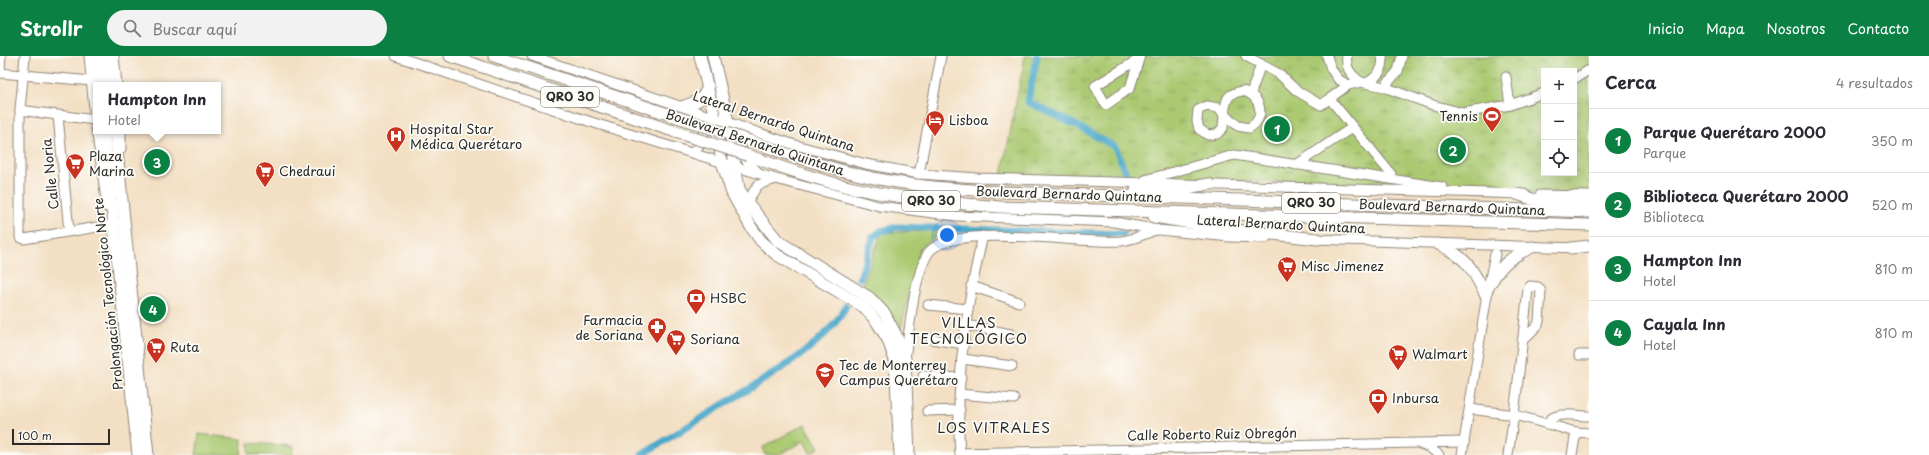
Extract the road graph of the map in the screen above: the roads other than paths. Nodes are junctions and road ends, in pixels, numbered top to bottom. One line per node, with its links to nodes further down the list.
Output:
1 (1, 56): 21 (street)
2 (25, 56): 22 (street)
3 (89, 56): 25 (street)
4 (96, 56): 26 (main road)
5 (106, 56): 27 (main road)
6 (114, 56): 28 (street)
7 (396, 56): 51 (street, Lateral Bernardo Quintana)
8 (450, 56): 70 (main road, Boulevard Bernardo Quintana / QRO 30, bridge)
9 (494, 56): 62 (main road, Boulevard Bernardo Quintana / QRO 30, bridge)
10 (532, 56): 38 (street, Lateral Bernardo Quintana)
11 (700, 56): 32 (main road)
12 (713, 56): 44 (main road)
13 (941, 56): 56 (street)
14 (1327, 56): 31 (street)
15 (1347, 56): 29 (street)
16 (1382, 56): 29 (street)
17 (1402, 56): 33 (street)
18 (1139, 58): 18 (street)
19 (1254, 59): 34 (street); 36 (street)
20 (1589, 70): 24 (street)
21 (0, 72): 22 (street)
22 (23, 75): 30 (street); 39 (street)
23 (1506, 77): 37 (street)
24 (1577, 77)
25 (95, 82)
26 (95, 82)
27 (109, 82)
28 (117, 82)
29 (1364, 82): 31 (street); 33 (street)
30 (93, 83)
31 (1348, 84): 36 (street)
32 (708, 86): 38 (main road); 42 (main road)
33 (1384, 87): 37 (street)
34 (1251, 93): 34 (street)
35 (1541, 94): 37 (street)
36 (1330, 99): 45 (street)
37 (1510, 105)
38 (684, 106): 40 (street, Lateral Bernardo Quintana)
39 (20, 110): 41 (street); 73 (street)
40 (698, 111): 42 (street, Lateral Bernardo Quintana); 51 (street)
41 (58, 116): 43 (street); 73 (street, Calle Noria)
42 (715, 118): 44 (street, Lateral Bernardo Quintana); 52 (main road)
43 (93, 120)
44 (728, 122): 46 (street, Lateral Bernardo Quintana); 53 (main road)
45 (1353, 127): 54 (street); 57 (street)
46 (745, 128): 55 (street); 56 (street, Lateral Bernardo Quintana)
47 (97, 134): 72 (street)
48 (104, 134): 72 (main road, Prolongación Tecnológico Norte)
49 (115, 134): 63 (main road, Prolongación Tecnológico Norte)
50 (121, 134): 63 (street)
51 (692, 153): 52 (street, Lateral Bernardo Quintana)
52 (722, 162): 53 (street, Lateral Bernardo Quintana); 61 (main road)
53 (735, 166): 55 (street, Lateral Bernardo Quintana); 61 (main road)
54 (1296, 166): 60 (street); 64 (street)
55 (760, 174): 58 (street, Lateral Bernardo Quintana)
56 (919, 174): 62 (street, Lateral Bernardo Quintana)
57 (1392, 174)
58 (776, 179): 67 (street); 74 (street, Lateral Bernardo Quintana)
59 (1209, 184): 60 (main road); 64 (street)
60 (1134, 188): 62 (main road, Boulevard Bernardo Quintana); 69 (main road, Boulevard Bernardo Quintana / QRO 30)
61 (735, 189): 67 (main road); 115 (main road)
62 (1120, 190)
63 (122, 192): 101 (main road, Prolongación Tecnológico Norte)
64 (1489, 194): 65 (street)
65 (1517, 194): 66 (street); 68 (main road)
66 (1589, 196)
67 (747, 202): 94 (main road)
68 (1589, 204)
69 (1589, 212)
70 (1137, 213): 71 (main road, Boulevard Bernardo Quintana / QRO 30); 76 (main road)
71 (1589, 225)
72 (112, 226): 73 (street); 101 (main road, Prolongación Tecnológico Norte)
73 (69, 230)
74 (1159, 230): 75 (street); 76 (street, Lateral Bernardo Quintana)
75 (983, 236): 82 (street); 94 (street)
76 (1318, 239): 77 (street, Lateral Bernardo Quintana)
77 (1438, 244): 78 (street, Lateral Bernardo Quintana); 83 (main road)
78 (1532, 247): 80 (street, Lateral Bernardo Quintana); 83 (main road)
79 (1589, 247): 80 (main road)
80 (1571, 248)
81 (1495, 254): 83 (street)
82 (971, 286): 84 (street); 86 (street)
83 (1487, 292): 102 (street)
84 (1019, 302)
85 (928, 305): 86 (street)
86 (968, 309): 87 (street)
87 (966, 325): 88 (street); 91 (street)
88 (1011, 334)
89 (931, 339): 91 (street)
90 (1522, 341): 90 (street); 105 (street)
91 (964, 344): 95 (street)
92 (1579, 355): 93 (street)
93 (1589, 355)
94 (905, 358): 116 (main road)
95 (963, 358): 96 (street); 98 (street)
96 (1012, 366)
97 (923, 376): 98 (street)
98 (961, 378): 99 (street)
99 (960, 394): 100 (street); 103 (street)
100 (1014, 399)
101 (139, 408): 113 (main road, Prolongación Tecnológico Norte); 114 (main road, Prolongación Tecnológico Norte)
102 (1470, 409): 105 (street); 111 (street)
103 (960, 410): 104 (street); 112 (street)
104 (927, 412)
105 (1515, 415): 107 (street); 119 (street)
106 (1589, 416): 107 (street)
107 (1547, 424): 108 (street)
108 (1576, 432): 109 (street); 120 (street)
109 (1589, 432)
110 (1413, 442): 111 (street, Calle Roberto Ruiz Obregón); 112 (street, Calle Roberto Ruiz Obregón); 117 (street)
111 (1464, 442): 118 (street)
112 (960, 454)
113 (138, 455)
114 (148, 455)
115 (900, 455)
116 (908, 455)
117 (1438, 455)
118 (1462, 455)
119 (1508, 455)
120 (1572, 455)

